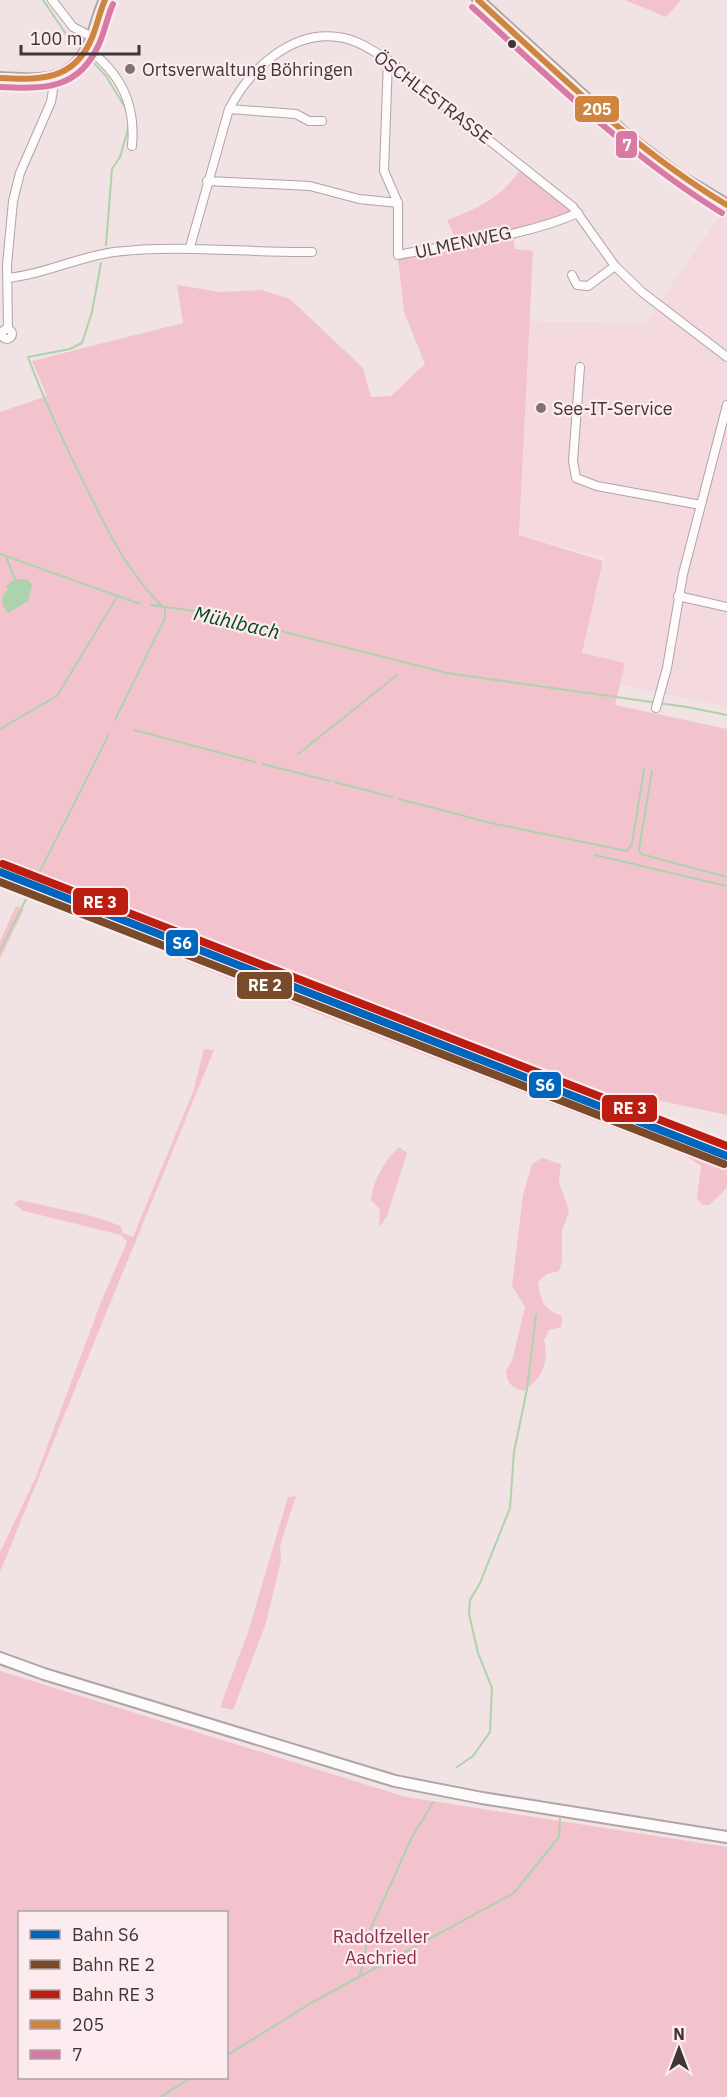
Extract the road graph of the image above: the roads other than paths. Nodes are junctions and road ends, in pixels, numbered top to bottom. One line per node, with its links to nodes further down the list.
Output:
1 (52, 0): 4 (street)
2 (105, 0): 4 (main road)
3 (478, 0): 14 (main road)
4 (92, 37): 5 (main road)
5 (87, 48): 8 (main road); 11 (street)
6 (388, 60): 9 (street, ÖSCHLESTRASSE); 13 (street); 15 (street, ÖSCHLESTRASSE)
7 (0, 78): 8 (main road)
8 (55, 78): 20 (street)
9 (229, 109): 10 (street); 12 (street, ÖSCHLESTRASSE)
10 (322, 121)
11 (132, 146)
12 (207, 181): 13 (street); 16 (street, ÖSCHLESTRASSE)
13 (398, 203): 15 (street, ULMENWEG)
14 (727, 205)
15 (578, 213): 18 (street, ÖSCHLESTRASSE)
16 (190, 247): 17 (street); 20 (street)
17 (312, 252)
18 (615, 266): 19 (street); 22 (street, ÖSCHLESTRASSE)
19 (572, 275)
20 (7, 278): 21 (street)
21 (3, 332)
22 (727, 357)
23 (580, 367): 25 (street)
24 (727, 405): 25 (street)
25 (701, 505): 26 (street)
26 (678, 596): 27 (street); 28 (street)
27 (727, 607)
28 (657, 704)
29 (0, 1658): 30 (main road)
30 (727, 1837)

